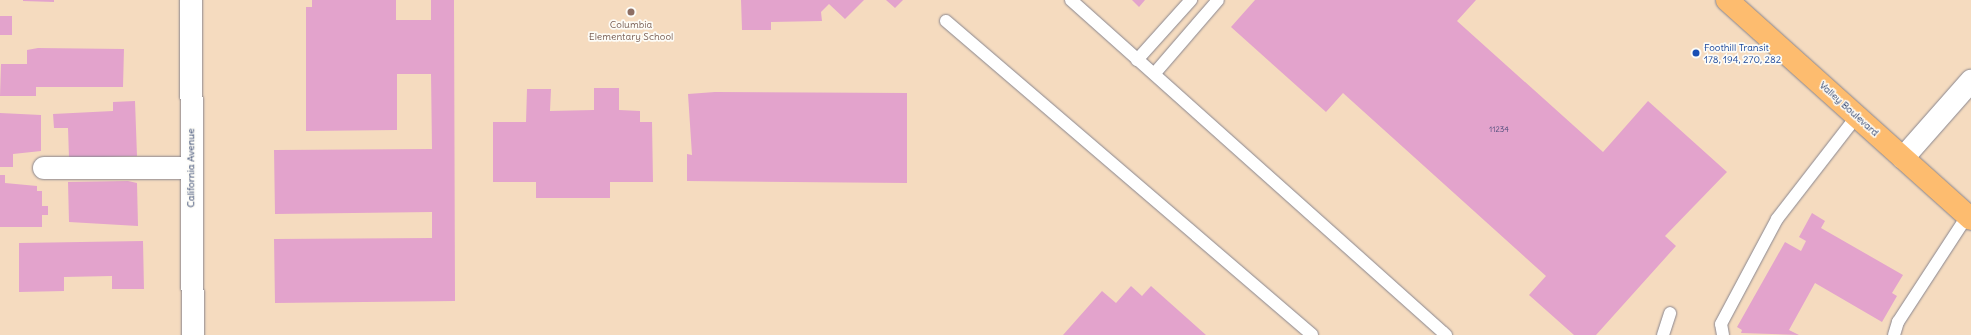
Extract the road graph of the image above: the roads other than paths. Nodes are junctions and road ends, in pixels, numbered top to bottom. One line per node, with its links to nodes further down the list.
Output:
1 (191, 0): 13 (street, California Avenue)
2 (1071, 0): 7 (lane)
3 (1191, 0): 7 (lane)
4 (1218, 0): 8 (lane)
5 (1727, 0): 10 (main road, Valley Boulevard)
6 (946, 21): 17 (lane)
7 (1137, 60): 8 (lane)
8 (1155, 73): 18 (lane)
9 (1971, 80): 11 (street)
10 (1857, 116): 11 (main road, Valley Boulevard); 20 (lane)
11 (1903, 158): 14 (main road, Valley Boulevard)
12 (44, 168): 13 (street)
13 (191, 168): 16 (street, California Avenue)
14 (1969, 218): 21 (lane)
15 (1670, 313): 19 (lane)
16 (193, 335)
17 (1312, 335)
18 (1446, 335)
19 (1663, 335)
20 (1723, 335)
21 (1894, 335)

